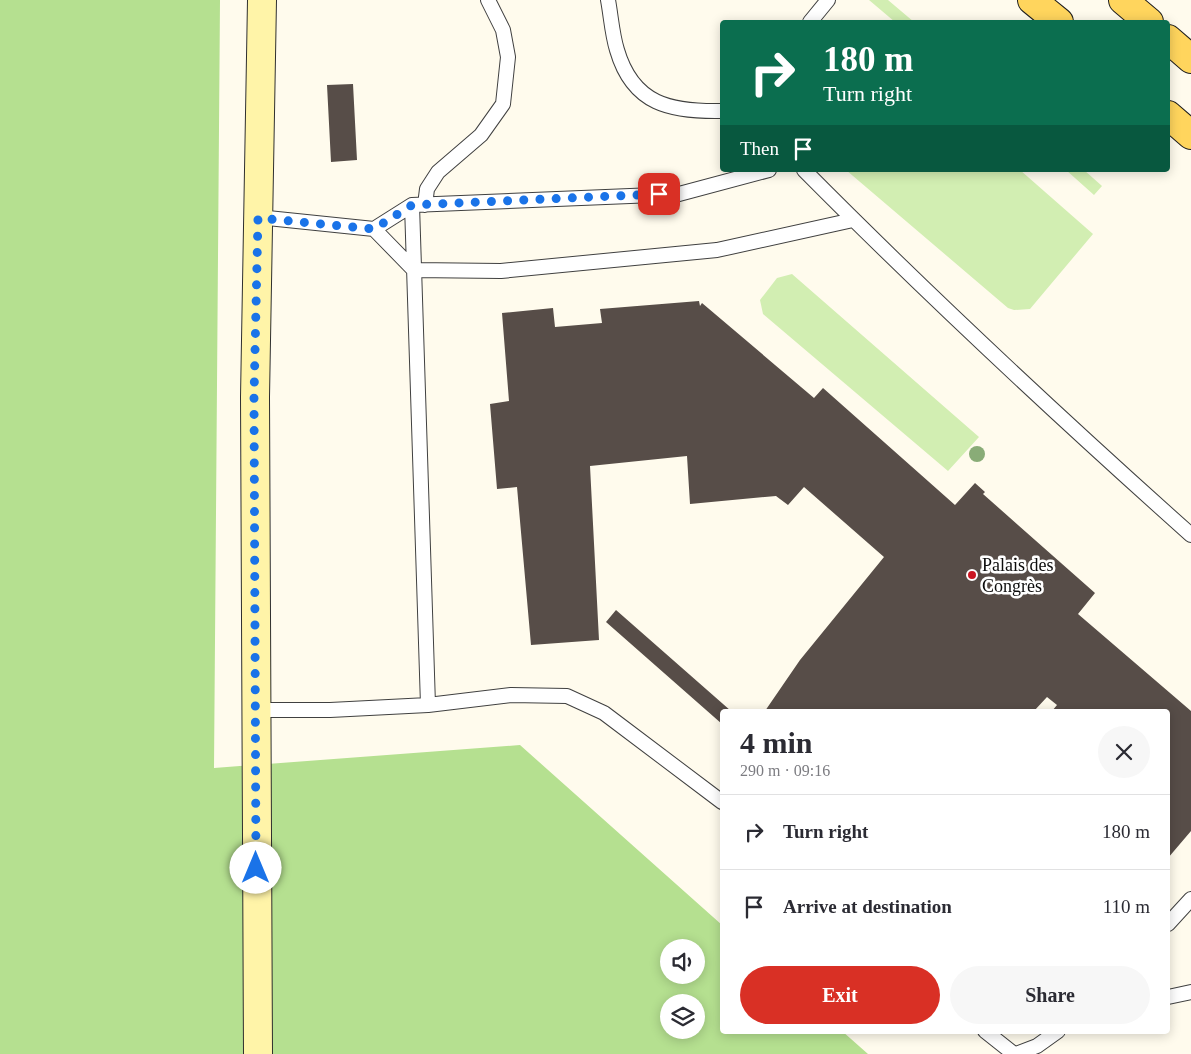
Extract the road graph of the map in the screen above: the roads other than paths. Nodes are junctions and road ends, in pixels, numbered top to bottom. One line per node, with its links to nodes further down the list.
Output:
1 (262, 0): 18 (main road)
2 (488, 0): 17 (lane)
3 (608, 0): 12 (lane)
4 (828, 0): 7 (lane)
5 (1032, 0): 8 (main road)
6 (1123, 0): 9 (main road)
7 (812, 20)
8 (1057, 20)
9 (1147, 20)
10 (1170, 41): 11 (main road)
11 (1191, 59)
12 (720, 111)
13 (1170, 117): 14 (main road)
14 (1191, 135)
15 (762, 172): 17 (lane)
16 (806, 172): 19 (lane)
17 (419, 205): 20 (lane); 21 (lane)
18 (258, 218): 20 (lane); 24 (main road)
19 (853, 220): 21 (lane); 22 (lane)
20 (374, 229): 21 (lane)
21 (414, 270): 23 (lane)
22 (1191, 535)
23 (428, 705): 24 (lane); 25 (lane)
24 (255, 710): 32 (main road)
25 (720, 800)
26 (1191, 899): 27 (lane)
27 (1170, 922)
28 (1191, 992): 29 (lane)
29 (1170, 997)
30 (989, 1034): 33 (lane)
31 (1054, 1034): 33 (lane)
32 (258, 1054)
33 (1015, 1054)

